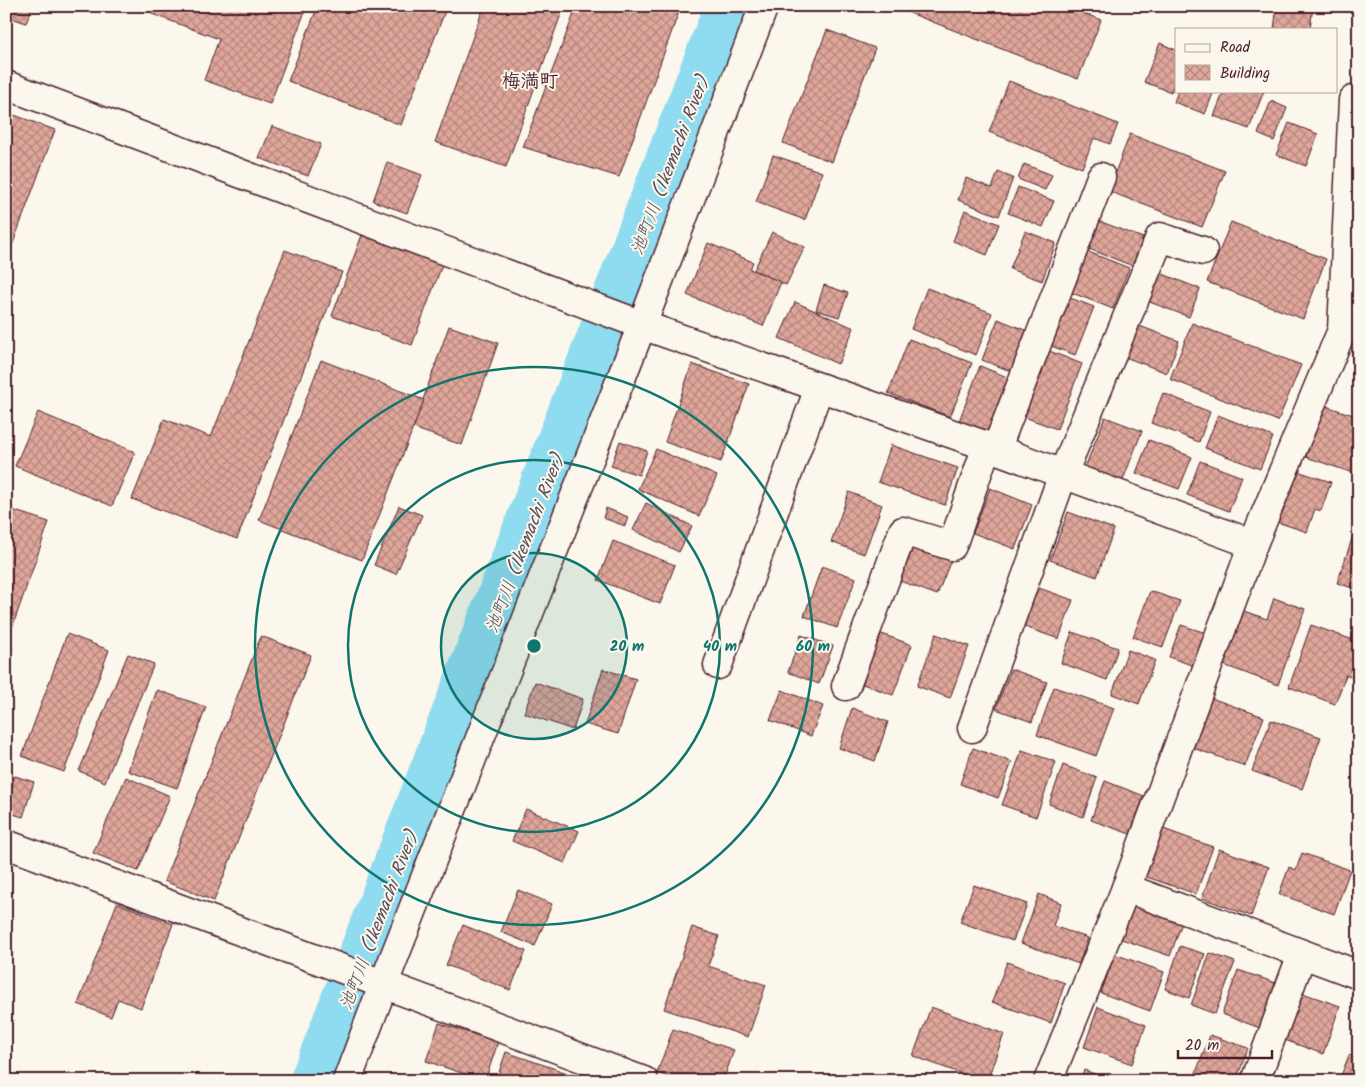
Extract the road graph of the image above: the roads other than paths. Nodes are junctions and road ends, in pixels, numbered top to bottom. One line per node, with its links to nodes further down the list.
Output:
1 (764, 6): 6 (street)
2 (6, 85): 6 (street)
3 (1359, 101): 7 (street)
4 (1100, 177): 9 (street)
5 (1203, 251): 10 (street)
6 (642, 325): 8 (street); 19 (street)
7 (1350, 338): 11 (street)
8 (819, 388): 9 (street); 12 (street)
9 (991, 448): 10 (street); 13 (street)
10 (1063, 474): 11 (street); 14 (street)
11 (1253, 544): 16 (street)
12 (718, 665)
13 (846, 686)
14 (972, 728)
15 (6, 844): 19 (street)
16 (1126, 888): 17 (street); 23 (street)
17 (1302, 954): 18 (street); 24 (street)
18 (1359, 975)
19 (384, 983): 20 (street); 21 (street)
20 (615, 1076): 22 (street)
21 (347, 1081)
22 (644, 1081)
23 (1048, 1081)
24 (1255, 1081)

